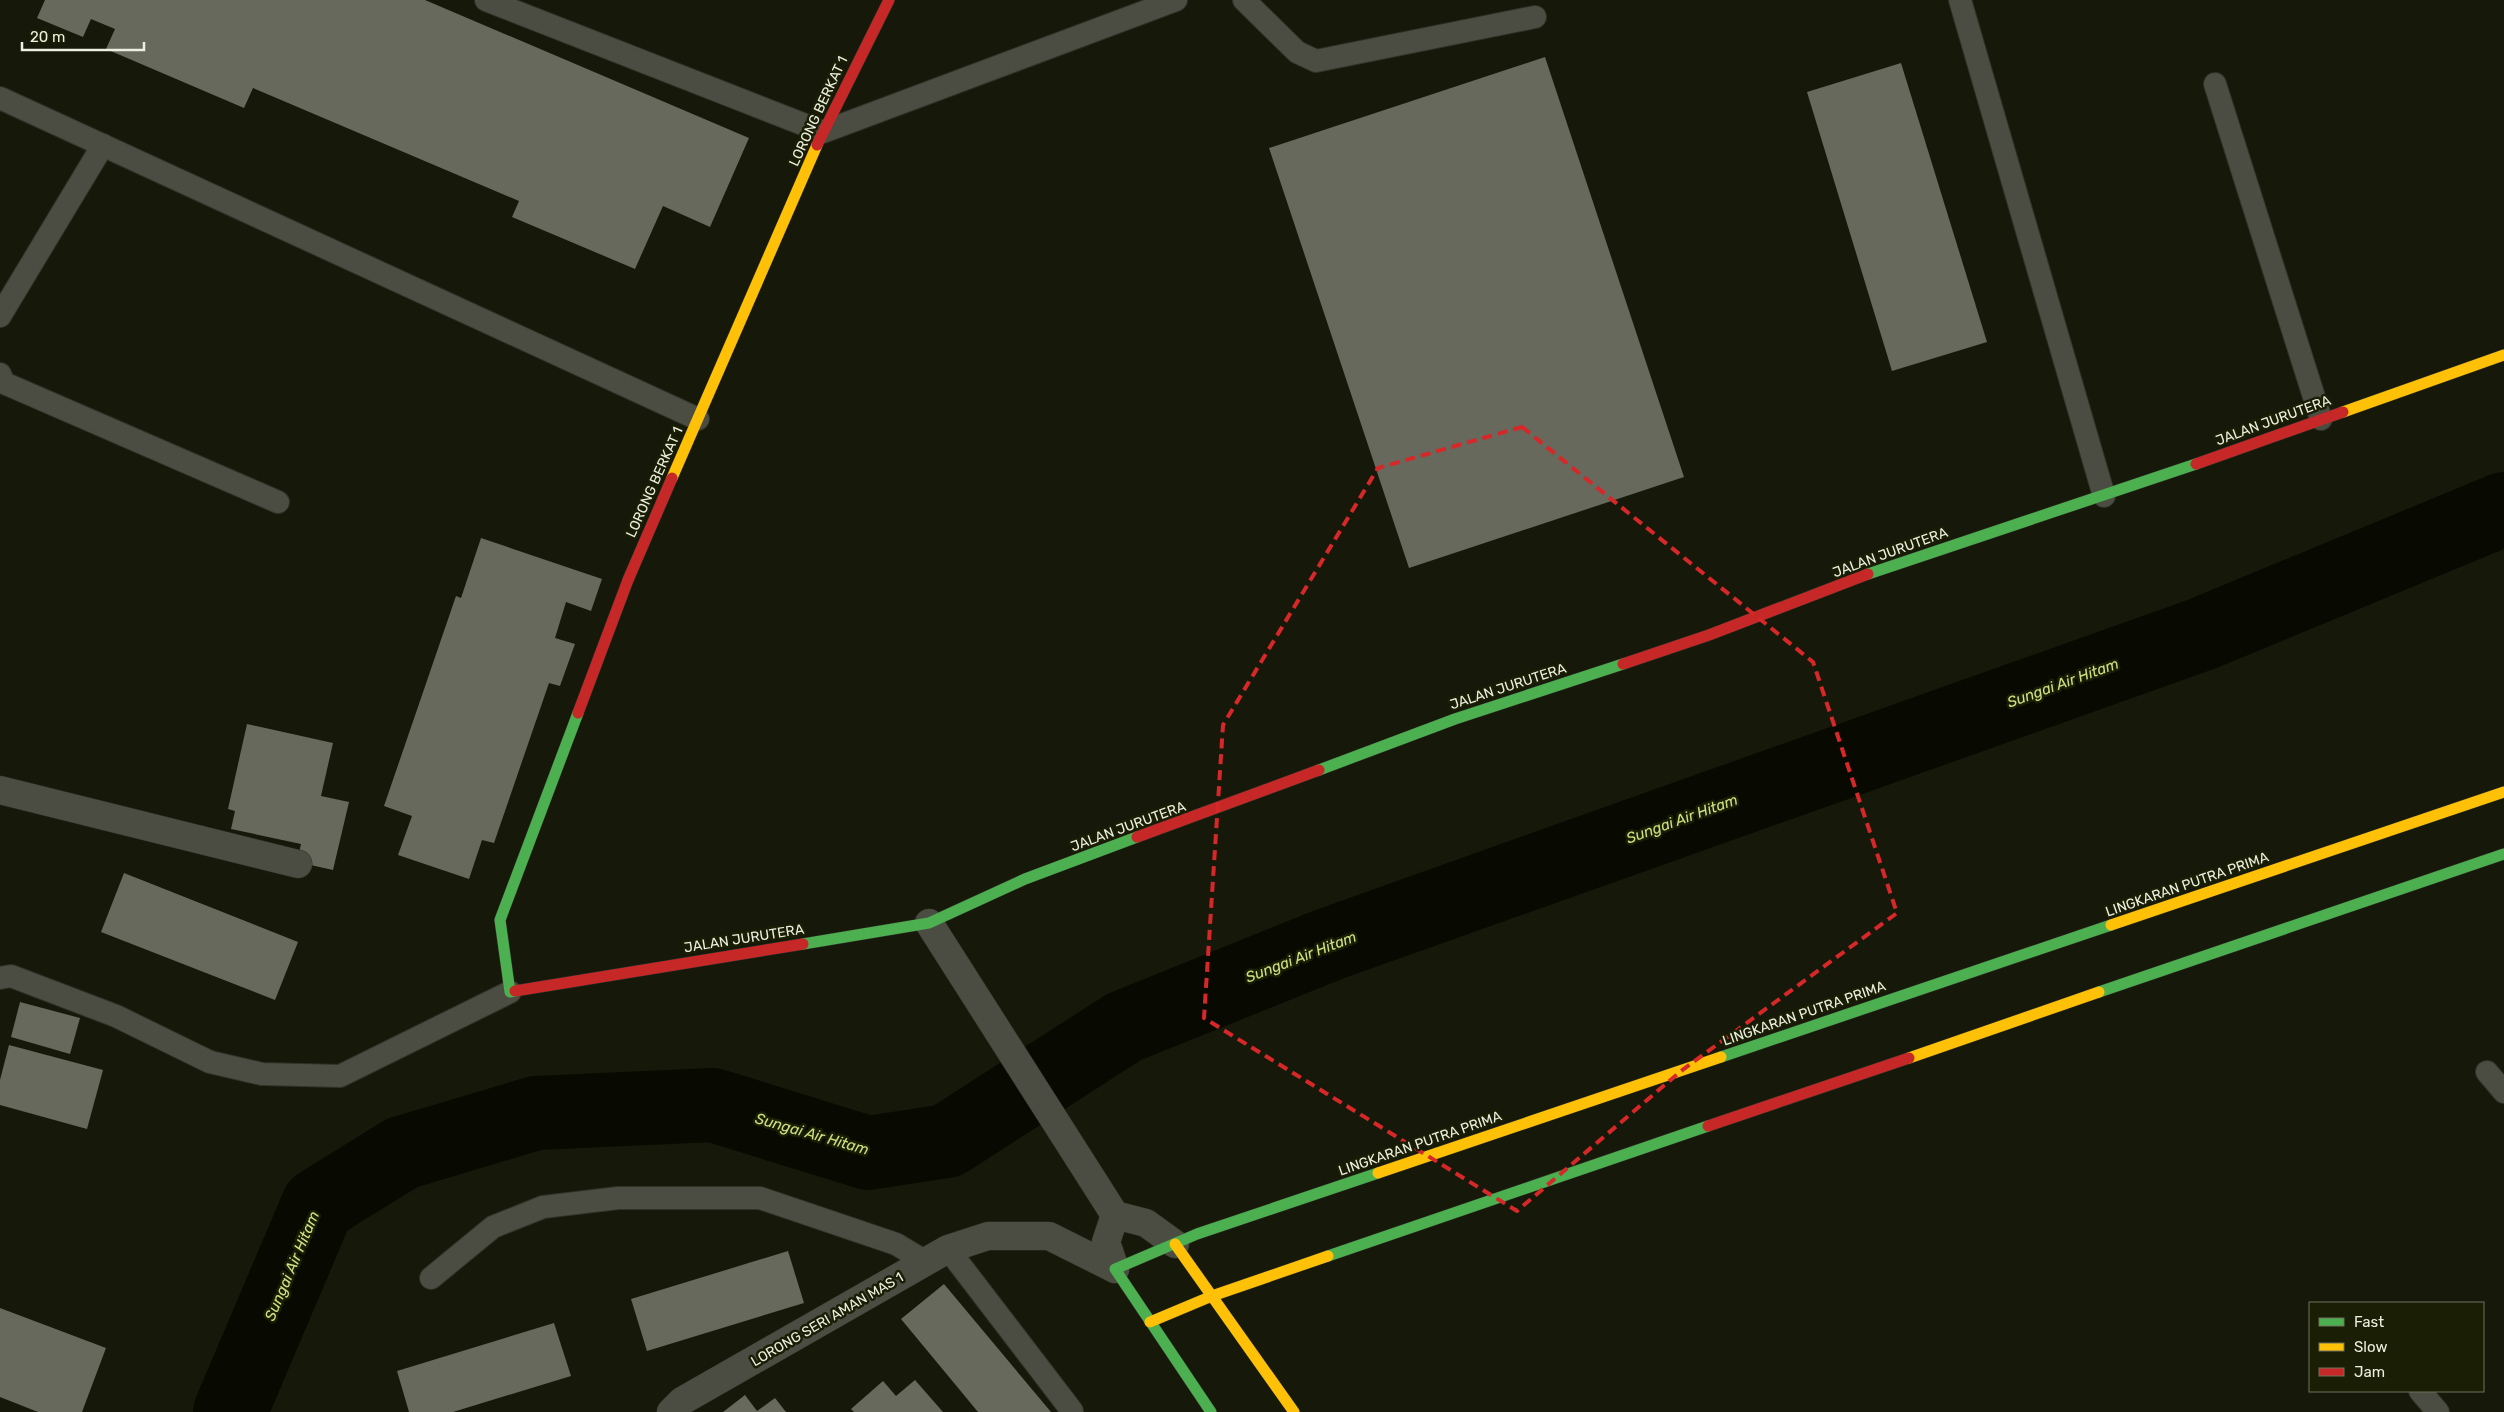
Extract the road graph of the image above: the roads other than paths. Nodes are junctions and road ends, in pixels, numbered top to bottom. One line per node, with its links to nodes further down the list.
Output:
1 (486, 0): 9 (lane)
2 (889, 0): 9 (main road, LORONG BERKAT 1)
3 (1176, 0): 9 (lane)
4 (1244, 0): 6 (lane)
5 (1960, 0): 16 (lane)
6 (1535, 17)
7 (2215, 84): 15 (lane)
8 (0, 98): 10 (lane)
9 (823, 132): 14 (main road, LORONG BERKAT 1)
10 (103, 145): 11 (lane); 14 (lane)
11 (0, 316)
12 (2504, 354): 15 (main road, JALAN JURUTERA)
13 (0, 374): 17 (lane)
14 (698, 419): 24 (main road, LORONG BERKAT 1)
15 (2321, 419): 16 (main road, JALAN JURUTERA)
16 (2104, 496): 22 (main road, JALAN JURUTERA)
17 (278, 502)
18 (0, 790): 21 (street)
19 (2504, 792): 28 (main road, LINGKARAN PUTRA PRIMA)
20 (2504, 854): 32 (main road)
21 (298, 864)
22 (929, 923): 24 (main road, JALAN JURUTERA); 27 (street)
23 (0, 978): 24 (lane)
24 (510, 992)
25 (2487, 1072): 26 (lane)
26 (2504, 1092)
27 (1115, 1214): 28 (street); 30 (street)
28 (1176, 1244): 30 (main road, LINGKARAN PUTRA PRIMA); 32 (main road)
29 (937, 1256): 30 (street, LORONG SERI AMAN MAS 1); 31 (lane); 35 (lane); 36 (street, LORONG SERI AMAN MAS 1)
30 (1115, 1269): 33 (main road)
31 (431, 1278)
32 (1212, 1296): 33 (main road); 38 (main road)
33 (1150, 1322): 37 (main road)
34 (2421, 1392): 39 (lane)
35 (1072, 1411)
36 (671, 1412)
37 (1211, 1412)
38 (1294, 1412)
39 (2438, 1412)

